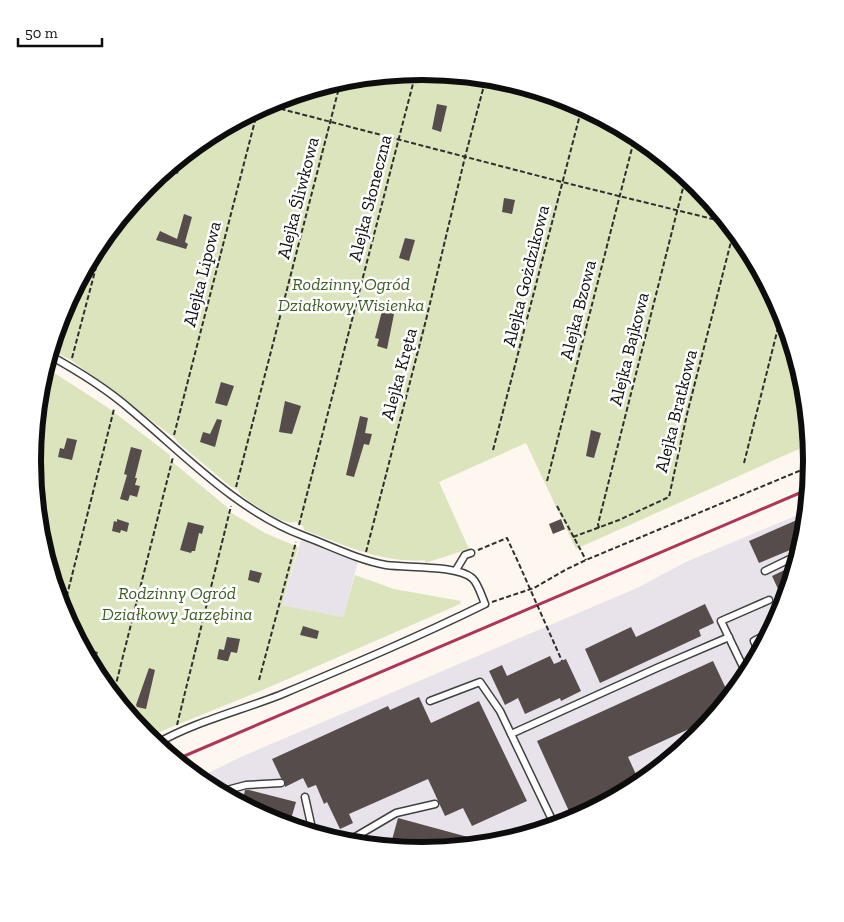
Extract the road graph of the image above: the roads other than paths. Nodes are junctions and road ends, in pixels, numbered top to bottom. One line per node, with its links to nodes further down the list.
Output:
1 (55, 359): 4 (lane)
2 (471, 553): 4 (lane)
3 (790, 560): 5 (lane)
4 (456, 570): 11 (lane)
5 (765, 571)
6 (769, 600): 7 (lane)
7 (729, 637): 8 (lane); 10 (lane)
8 (743, 666)
9 (430, 701): 10 (lane)
10 (511, 734): 16 (lane)
11 (164, 740)
12 (281, 784): 13 (lane)
13 (229, 789)
14 (305, 797): 17 (lane)
15 (435, 804): 18 (lane)
16 (552, 819)
17 (311, 825)
18 (358, 836)

